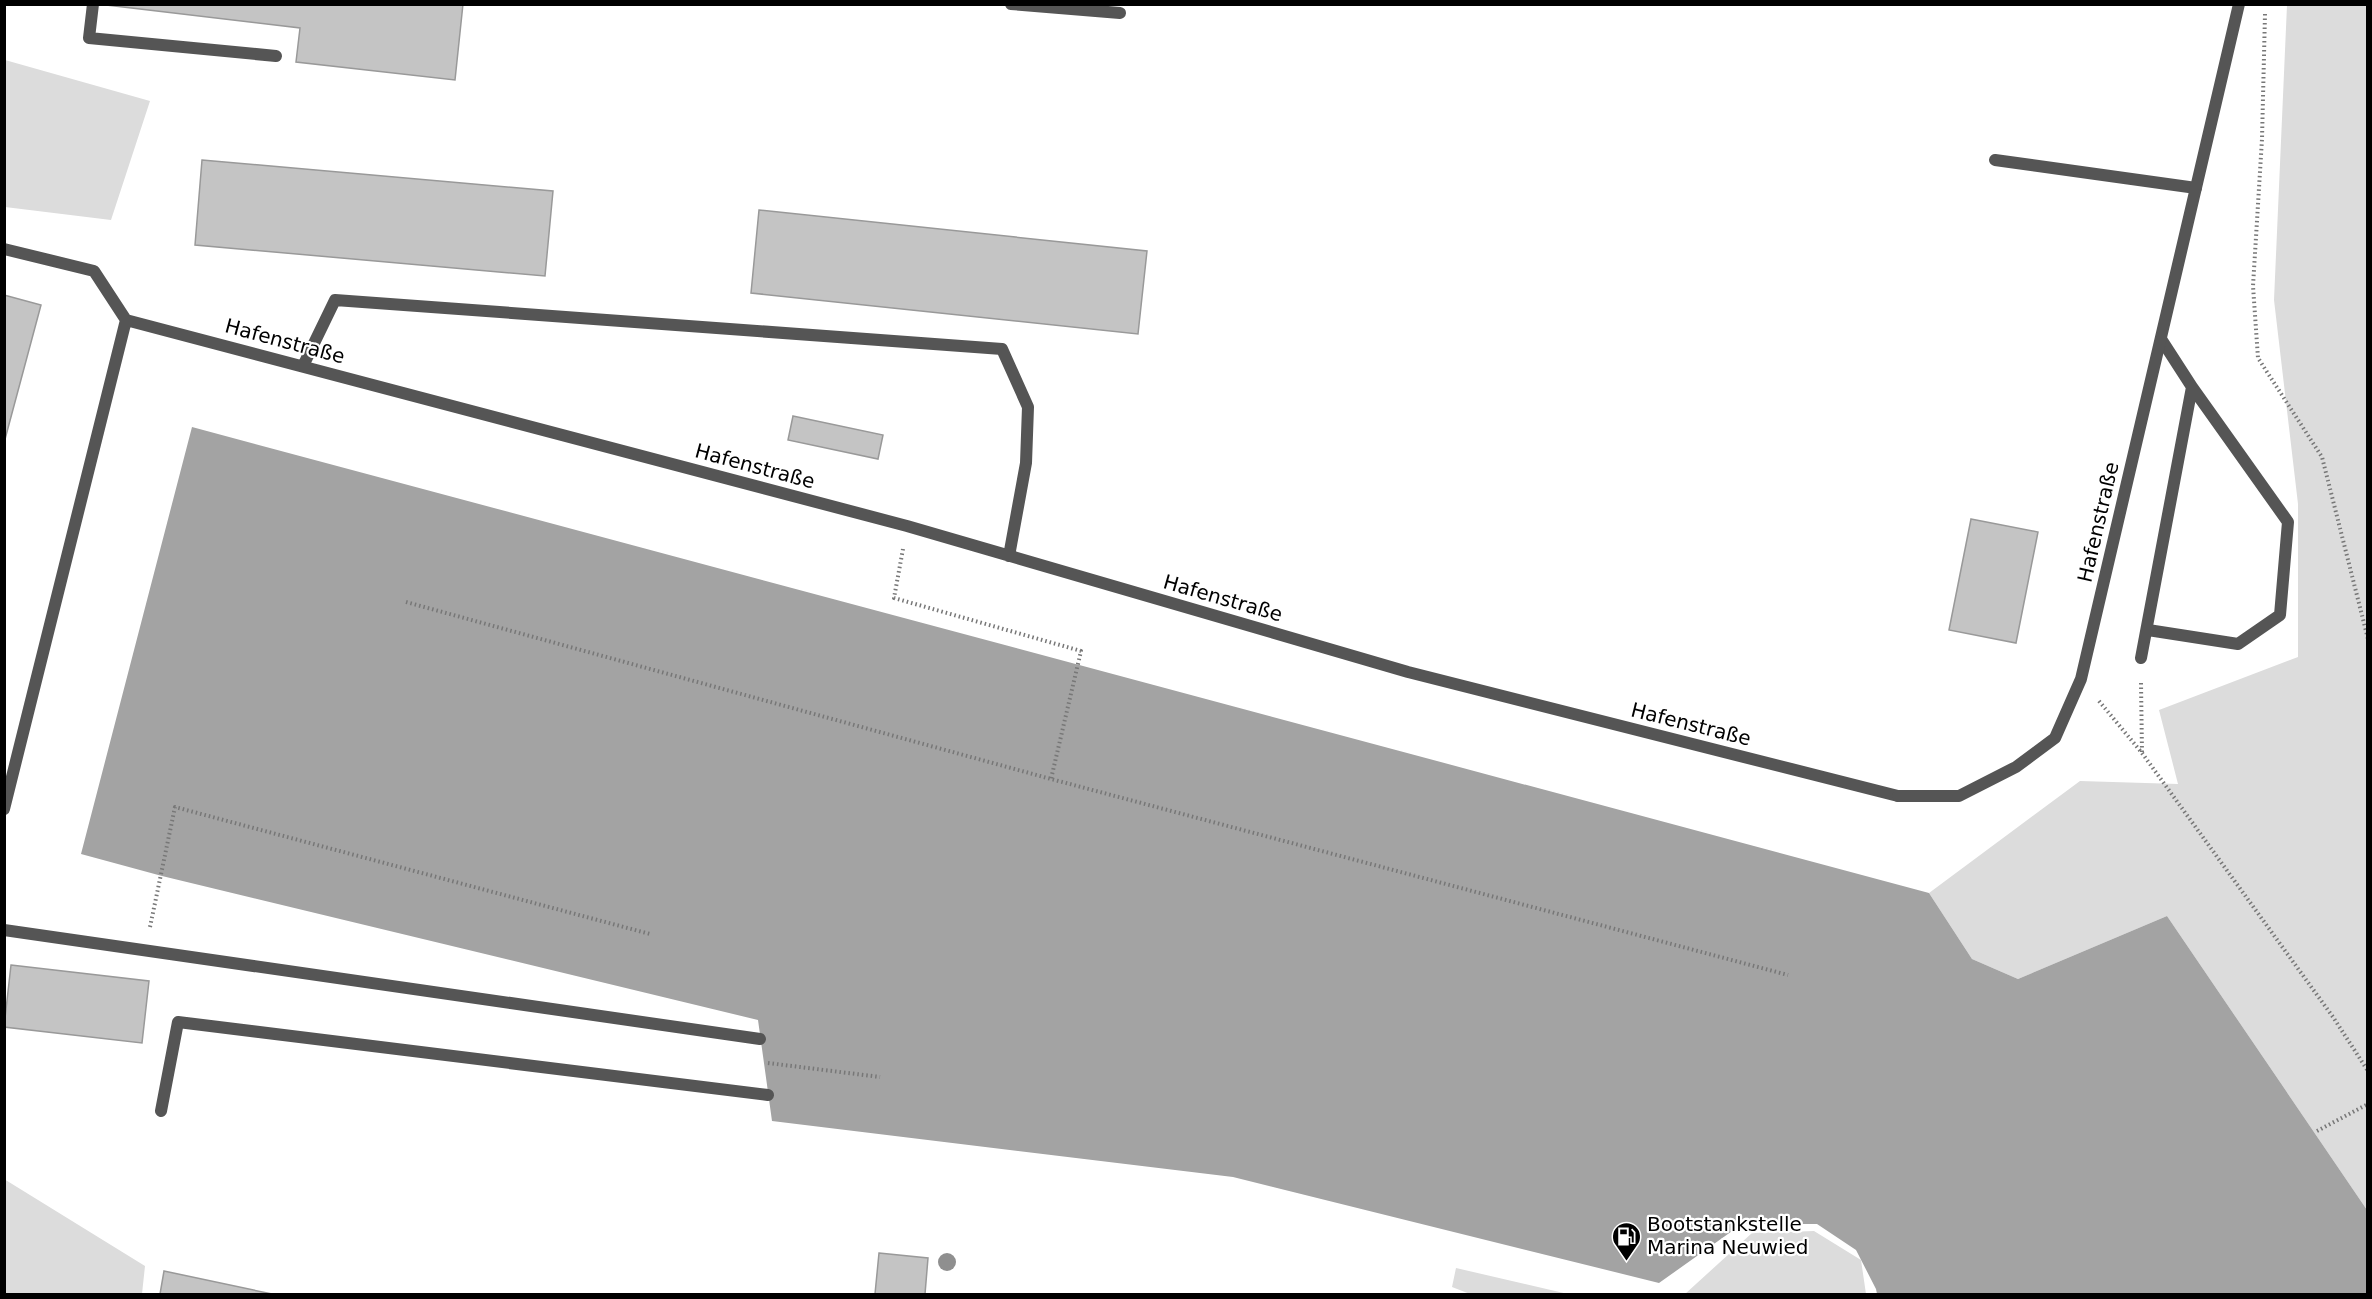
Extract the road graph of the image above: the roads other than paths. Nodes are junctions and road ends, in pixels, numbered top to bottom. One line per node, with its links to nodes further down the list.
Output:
1 (93, 4): 5 (street)
2 (1011, 4): 4 (street)
3 (2240, 4): 7 (street, Hafenstraße)
4 (1120, 13)
5 (276, 56)
6 (1995, 160): 7 (street)
7 (2196, 188): 10 (street, Hafenstraße)
8 (4, 249): 9 (street)
9 (126, 320): 11 (street, Hafenstraße); 16 (street)
10 (2161, 339): 12 (street); 13 (street, Hafenstraße)
11 (303, 366): 13 (street, Hafenstraße); 13 (street)
12 (2192, 387): 14 (street); 14 (street)
13 (1009, 556)
14 (2148, 630): 15 (street)
15 (2141, 658)
16 (4, 808)
17 (4, 930): 18 (street)
18 (760, 1039)
19 (768, 1095): 20 (street)
20 (161, 1110)

